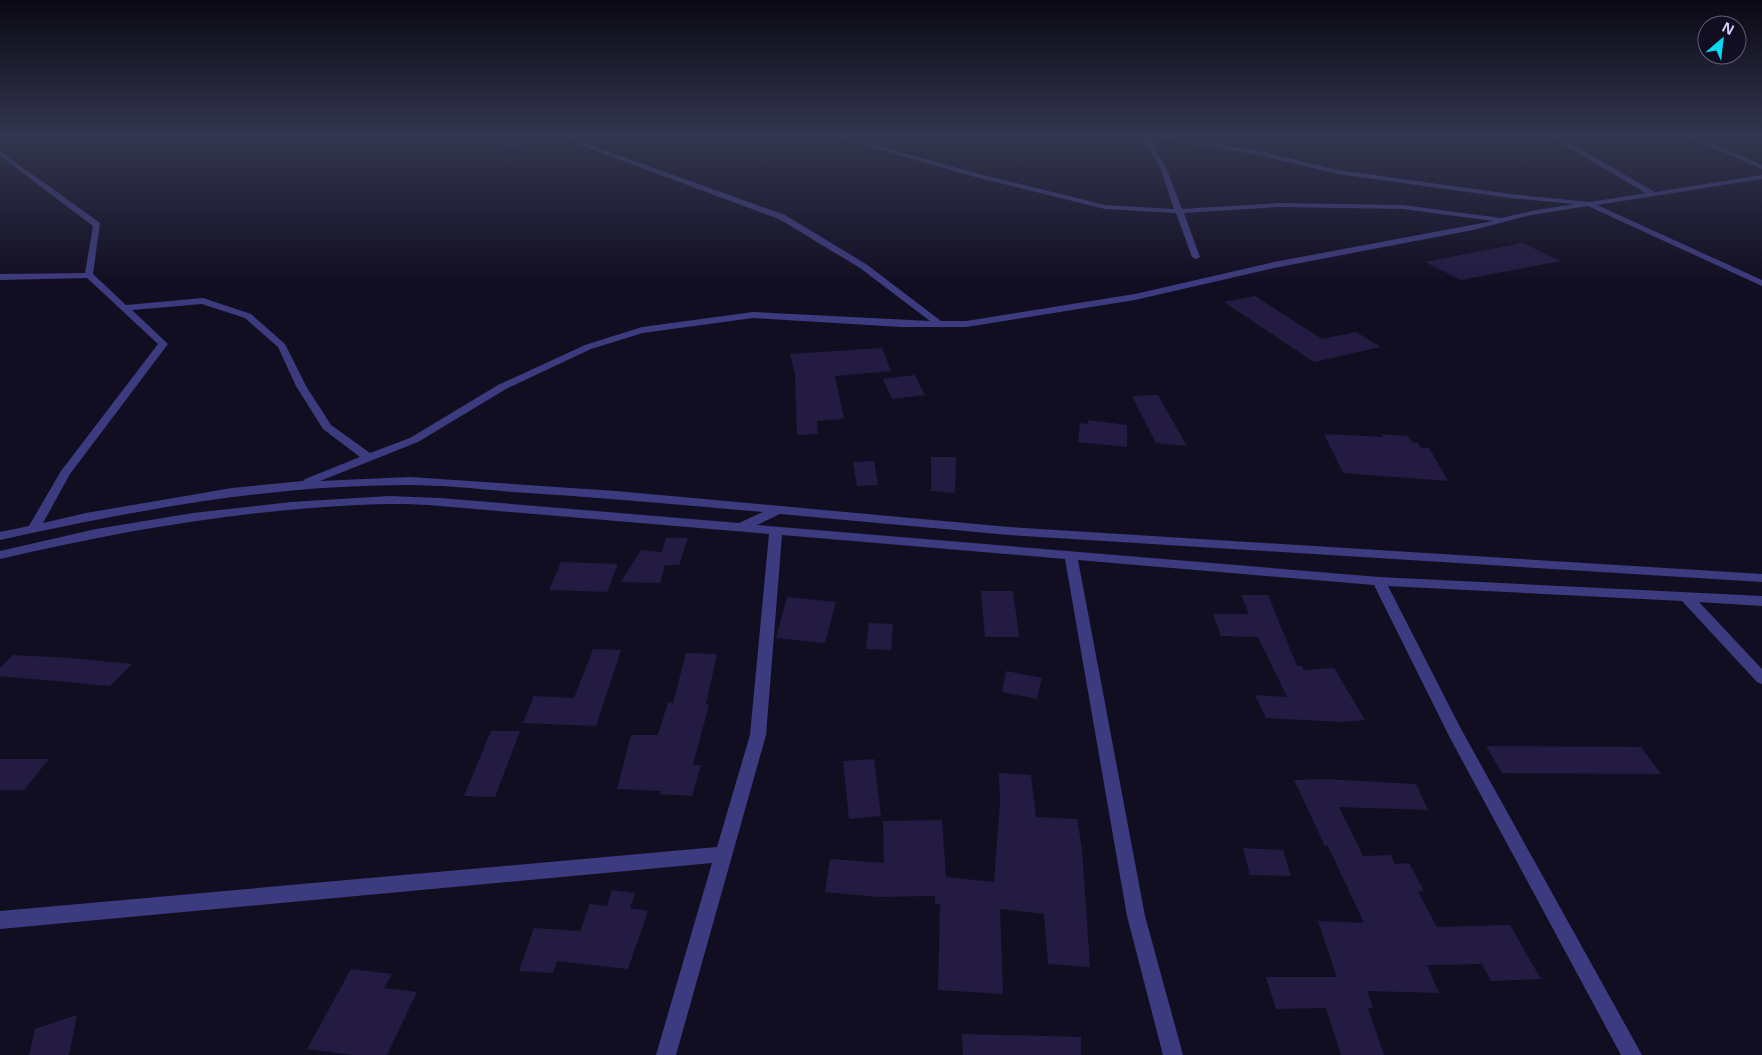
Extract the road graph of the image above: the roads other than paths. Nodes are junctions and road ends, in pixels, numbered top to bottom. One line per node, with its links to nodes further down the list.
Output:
1 (42, 184): 13 (street)
2 (692, 184): 17 (street)
3 (1013, 184): 10 (street)
4 (1169, 184): 10 (street)
5 (1426, 184): 9 (street)
6 (1637, 184): 8 (street)
7 (1712, 184): 8 (street)
8 (1652, 193): 9 (street)
9 (1587, 203): 11 (street); 15 (street)
10 (1179, 211): 11 (street); 12 (street)
11 (1505, 220): 17 (street)
12 (1196, 257)
13 (89, 275): 14 (street); 16 (street)
14 (0, 276)
15 (1762, 283)
16 (124, 308): 18 (street); 21 (street)
17 (939, 324): 18 (street)
18 (369, 458): 19 (street)
19 (299, 485): 20 (street); 21 (street)
20 (778, 509): 22 (street); 27 (street)
21 (34, 528): 24 (street)
22 (739, 528): 23 (street); 25 (street)
23 (776, 531): 26 (street); 32 (street)
24 (0, 536)
25 (0, 555)
26 (1071, 555): 28 (street); 35 (street)
27 (1762, 578)
28 (1379, 581): 29 (street); 36 (street)
29 (1686, 597): 30 (street); 31 (street)
30 (1762, 601)
31 (1762, 678)
32 (723, 854): 33 (street); 34 (street)
33 (0, 920)
34 (666, 1055)
35 (1173, 1055)
36 (1632, 1055)

